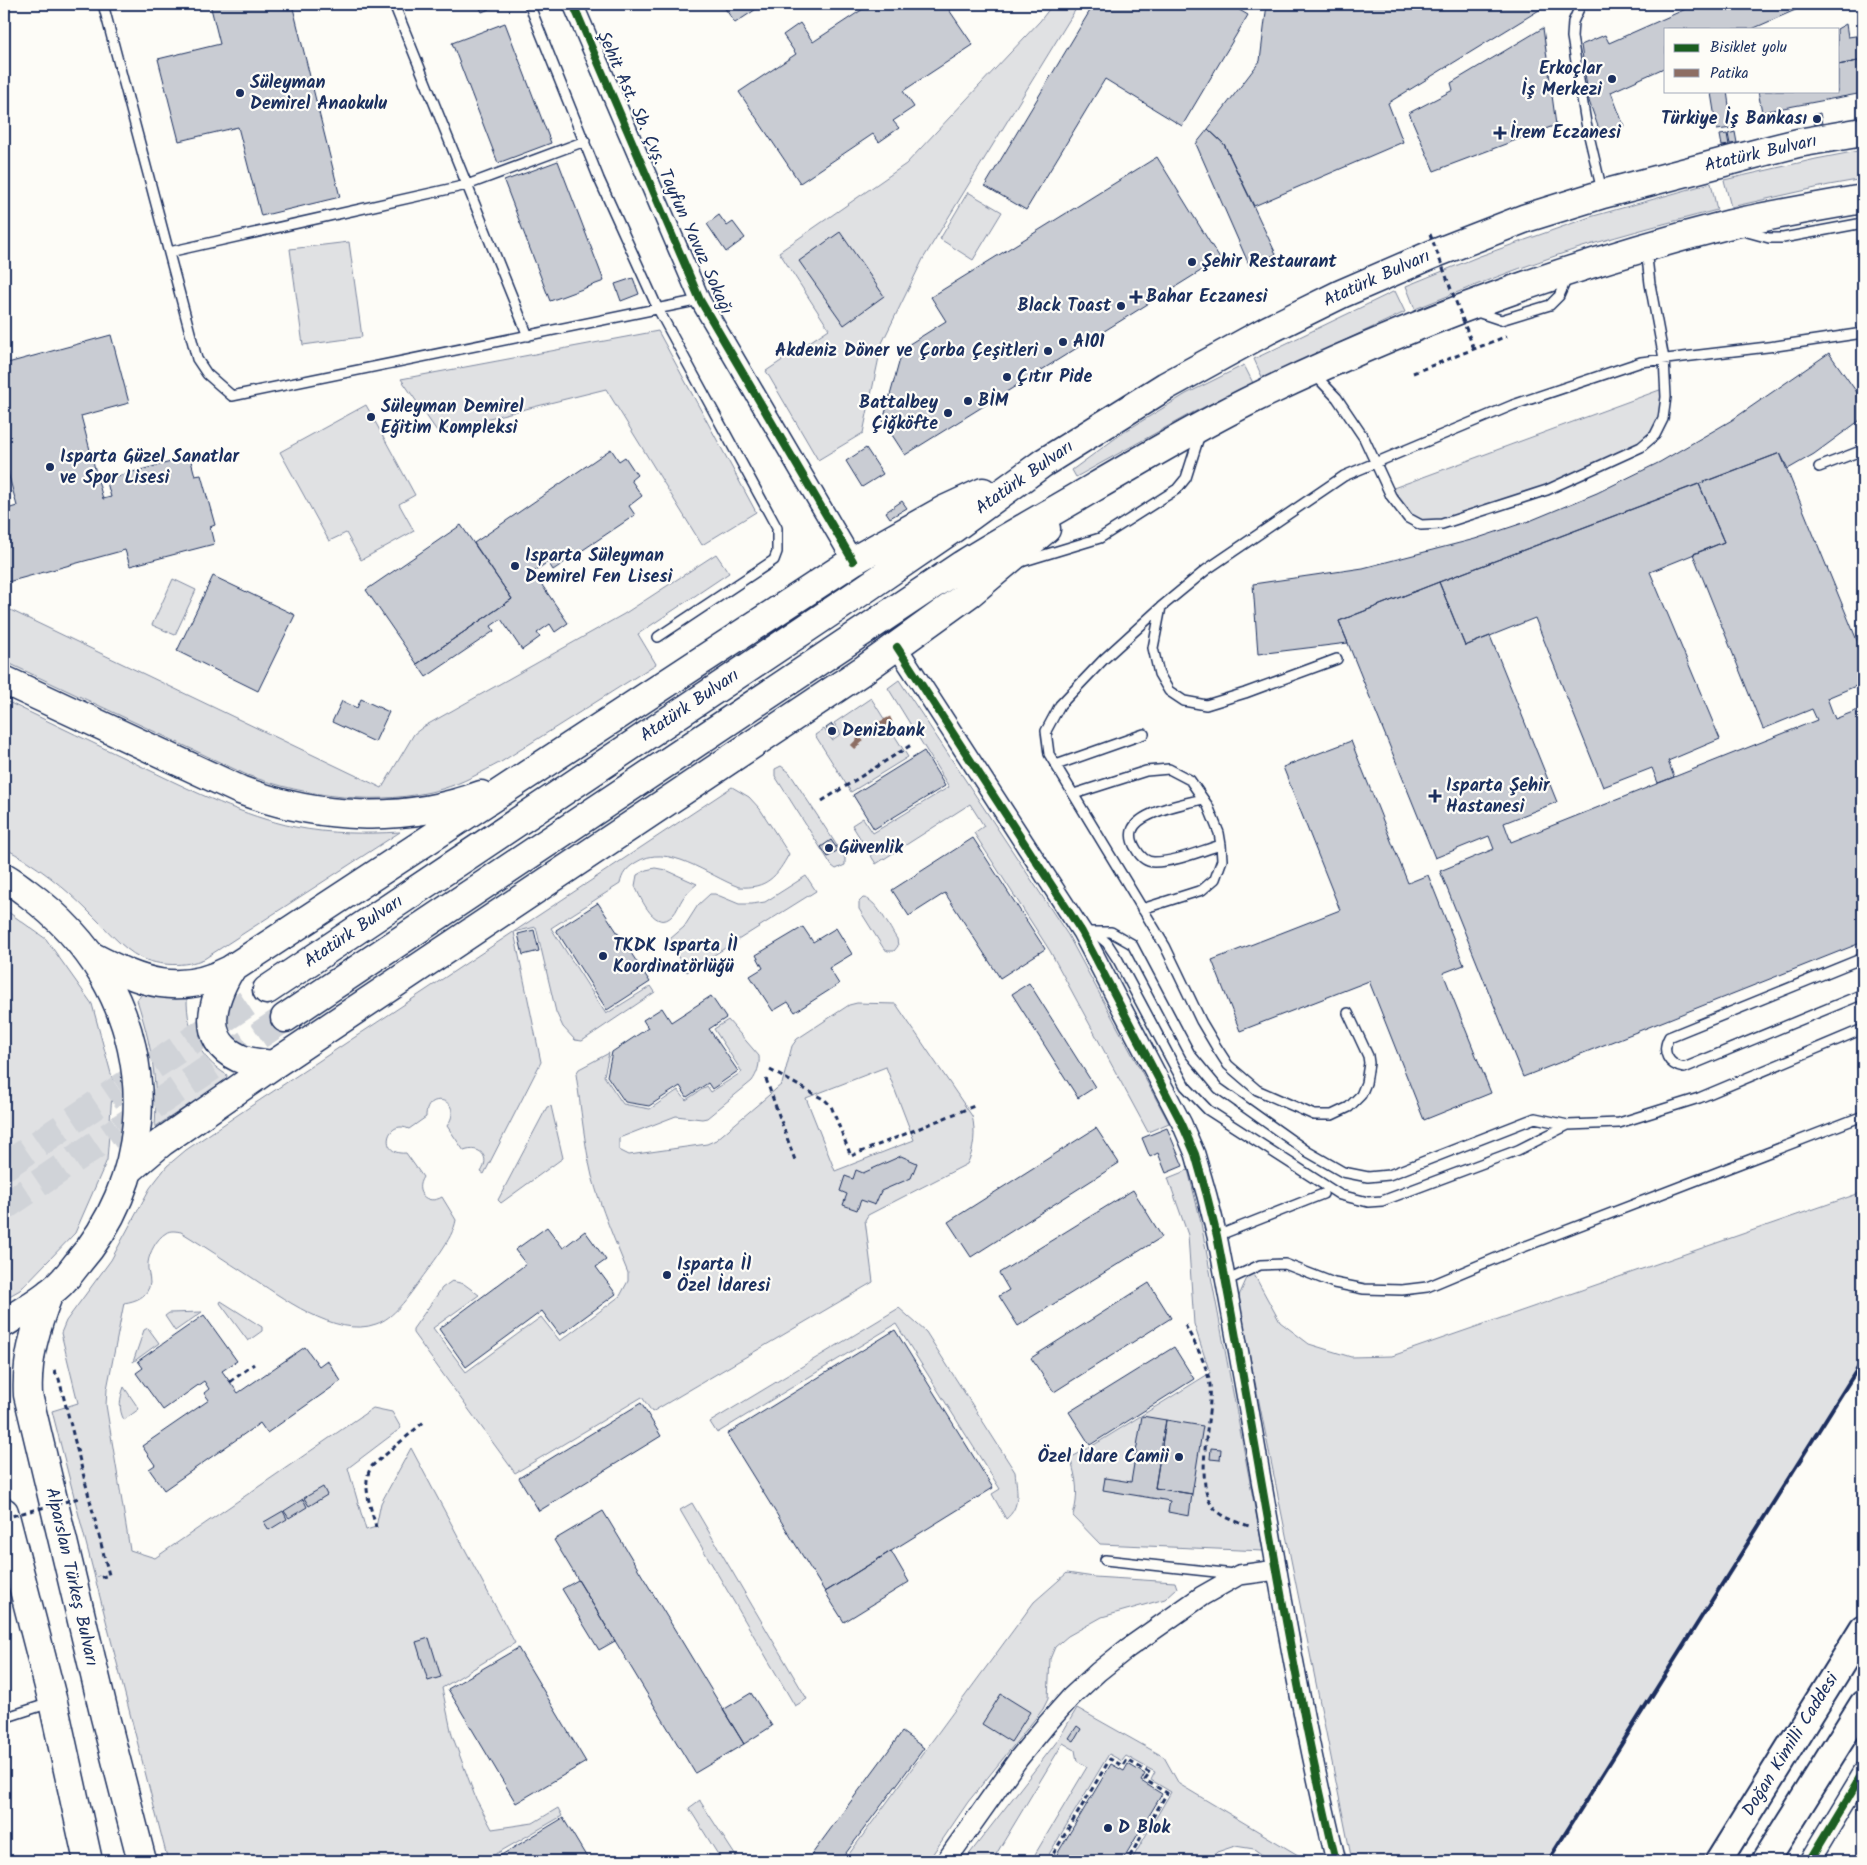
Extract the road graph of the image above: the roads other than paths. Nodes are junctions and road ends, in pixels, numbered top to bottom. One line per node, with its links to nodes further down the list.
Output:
1 (103, 4): 14 (lane)
2 (394, 4): 8 (lane)
3 (529, 4): 7 (lane)
4 (573, 4): 15 (street, Şehit Ast. Sb. Çvş. Tayfun Yavuz Sokağı)
5 (1581, 4): 9 (lane)
6 (1863, 132): 9 (main road, Atatürk Bulvarı)
7 (585, 141): 8 (lane); 16 (lane)
8 (467, 185): 14 (lane); 18 (lane)
9 (1603, 194): 23 (main road, Atatürk Bulvarı)
10 (1863, 199): 12 (main road, Atatürk Bulvarı)
11 (1863, 223): 12 (lane)
12 (1726, 226): 13 (main road, Atatürk Bulvarı)
13 (1646, 247): 19 (lane); 20 (main road, Atatürk Bulvarı)
14 (169, 252): 18 (lane)
15 (700, 300): 16 (lane); 27 (street, Şehit Ast. Sb. Çvş. Tayfun Yavuz Sokağı)
16 (658, 309): 18 (lane); 30 (lane)
17 (1863, 333): 19 (lane)
18 (528, 336)
19 (1664, 360): 24 (lane); 24 (lane)
20 (1311, 371): 21 (main road, Atatürk Bulvarı); 24 (lane)
21 (1202, 426): 26 (main road, Atatürk Bulvarı); 28 (lane)
22 (1863, 450): 25 (lane)
23 (1043, 463): 27 (main road); 46 (main road, Atatürk Bulvarı)
24 (1375, 463): 29 (lane)
25 (1819, 467)
26 (1092, 489): 28 (main road); 49 (main road, Atatürk Bulvarı)
27 (853, 561): 36 (main road)
28 (999, 569): 31 (main road)
29 (1161, 607): 32 (lane); 35 (lane)
30 (658, 637)
31 (896, 646): 42 (street); 51 (main road)
32 (1337, 659)
33 (4, 680): 36 (main road)
34 (1144, 734): 35 (lane)
35 (1056, 765): 37 (lane)
36 (524, 777): 45 (main road)
37 (1074, 794): 38 (lane); 41 (lane)
38 (1203, 798): 39 (lane); 39 (lane)
39 (1221, 845): 41 (lane)
40 (4, 877): 43 (main road)
41 (1142, 908): 48 (lane)
42 (1088, 932): 53 (lane); 53 (lane); 56 (street)
43 (93, 958): 45 (main road); 54 (main road)
44 (1863, 958): 47 (lane)
45 (230, 970): 51 (main road)
46 (267, 990)
47 (1863, 994)
48 (1348, 1013)
49 (285, 1018)
50 (1863, 1029): 53 (lane)
51 (274, 1064): 54 (main road)
52 (1863, 1116): 57 (lane)
53 (1568, 1125)
54 (130, 1169): 58 (main road)
55 (1323, 1194): 56 (lane)
56 (1217, 1236): 57 (street)
57 (1226, 1281): 62 (street)
58 (49, 1292): 59 (main road); 70 (main road, Alparslan Türkeş Bulvarı)
59 (4, 1323)
60 (4, 1512): 65 (main road)
61 (1104, 1560): 63 (lane)
62 (1277, 1570): 63 (street); 72 (street)
63 (1240, 1575): 71 (street)
64 (1863, 1629): 73 (main road, Doğan Kimilli Caddesi)
65 (53, 1702): 67 (lane); 69 (main road)
66 (1863, 1704): 74 (main road)
67 (4, 1718)
68 (1863, 1773): 75 (street)
69 (85, 1859)
70 (142, 1861)
71 (946, 1861)
72 (1336, 1861)
73 (1719, 1861)
74 (1765, 1861)
75 (1810, 1861)

